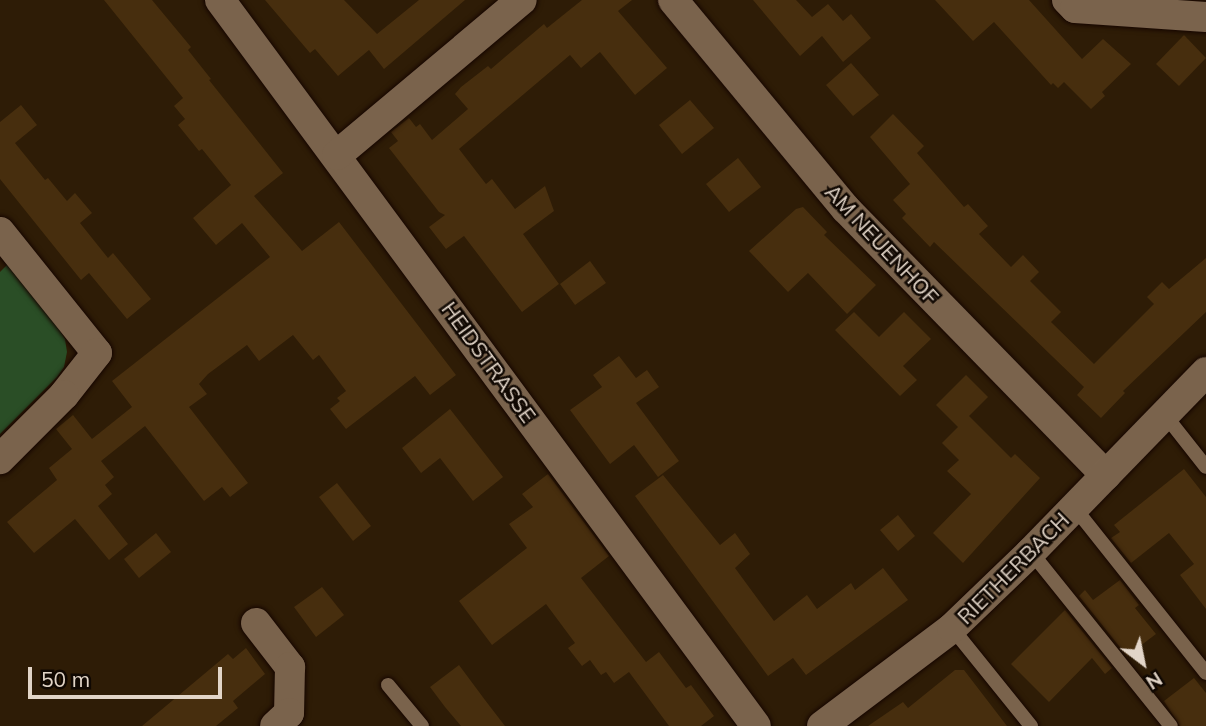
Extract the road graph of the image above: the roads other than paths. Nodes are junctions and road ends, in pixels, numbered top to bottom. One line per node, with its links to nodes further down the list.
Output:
1 (220, 0): 6 (street, HEIDSTRASSE)
2 (522, 0): 6 (street)
3 (673, 0): 12 (street, AM NEUENHOF)
4 (1067, 0): 5 (street)
5 (1206, 17)
6 (337, 155): 21 (street, HEIDSTRASSE)
7 (0, 232): 10 (street)
8 (1206, 372): 9 (street, RIETHERBACH)
9 (1165, 415): 11 (lane); 12 (street, RIETHERBACH)
10 (0, 459)
11 (1206, 467)
12 (1106, 475): 13 (street, RIETHERBACH)
13 (1074, 507): 14 (street, RIETHERBACH); 17 (lane, RIETHERBACH)
14 (1031, 552): 16 (street, RIETHERBACH); 24 (lane)
15 (256, 623): 19 (street)
16 (952, 628): 22 (street, RIETHERBACH); 23 (lane, RIETHERBACH)
17 (1206, 673)
18 (388, 685): 20 (lane)
19 (275, 726)
20 (422, 726)
21 (756, 726)
22 (822, 726)
23 (1031, 726)
24 (1171, 726)

